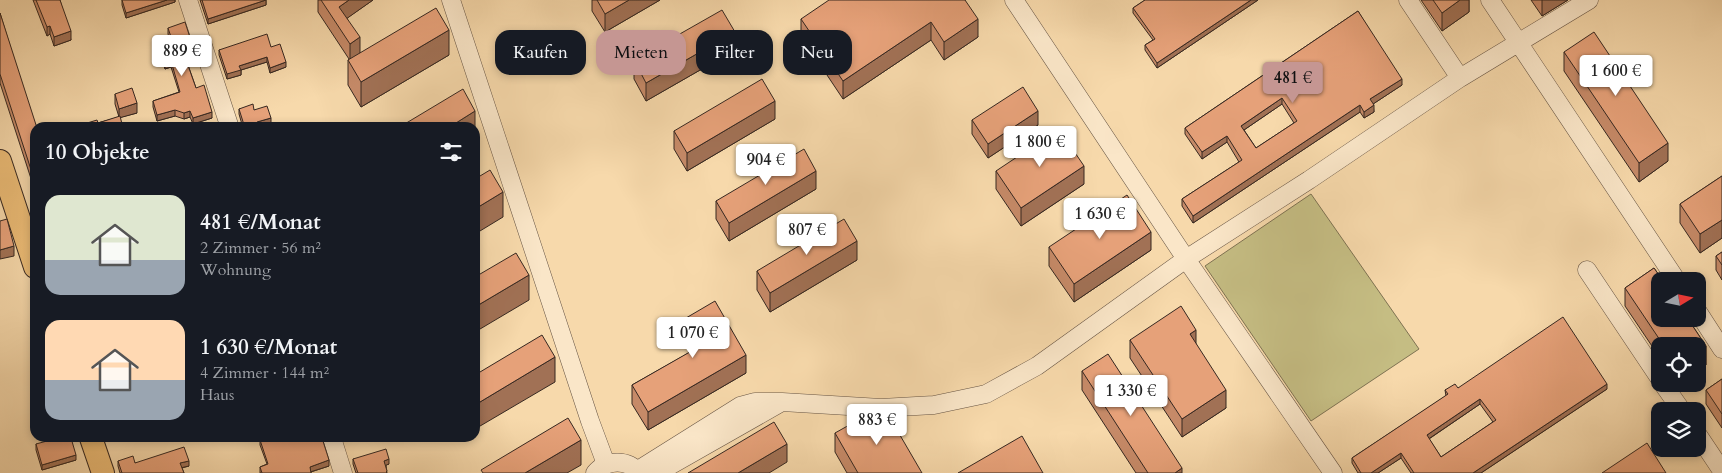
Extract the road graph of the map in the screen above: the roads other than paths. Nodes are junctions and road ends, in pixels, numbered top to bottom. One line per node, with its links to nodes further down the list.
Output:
1 (188, 0): 9 (street)
2 (451, 0): 22 (street)
3 (1014, 0): 12 (street)
4 (1408, 0): 8 (street)
5 (1490, 0): 7 (street)
6 (1589, 0): 7 (street)
7 (1519, 44): 8 (street); 14 (street)
8 (1460, 78): 12 (street)
9 (228, 122)
10 (0, 161): 11 (main road)
11 (30, 252)
12 (1186, 260): 18 (street); 28 (street)
13 (1587, 270): 17 (street)
14 (1671, 272)
15 (1706, 324): 16 (street)
16 (1722, 349)
17 (1651, 366)
18 (782, 402): 24 (street); 27 (street)
19 (92, 442): 25 (main road)
20 (333, 442): 26 (street)
21 (1706, 447): 23 (street)
22 (601, 468): 24 (street)
23 (1722, 471)
24 (638, 472)
25 (103, 473)
26 (343, 473)
27 (656, 473)
28 (1333, 473)

